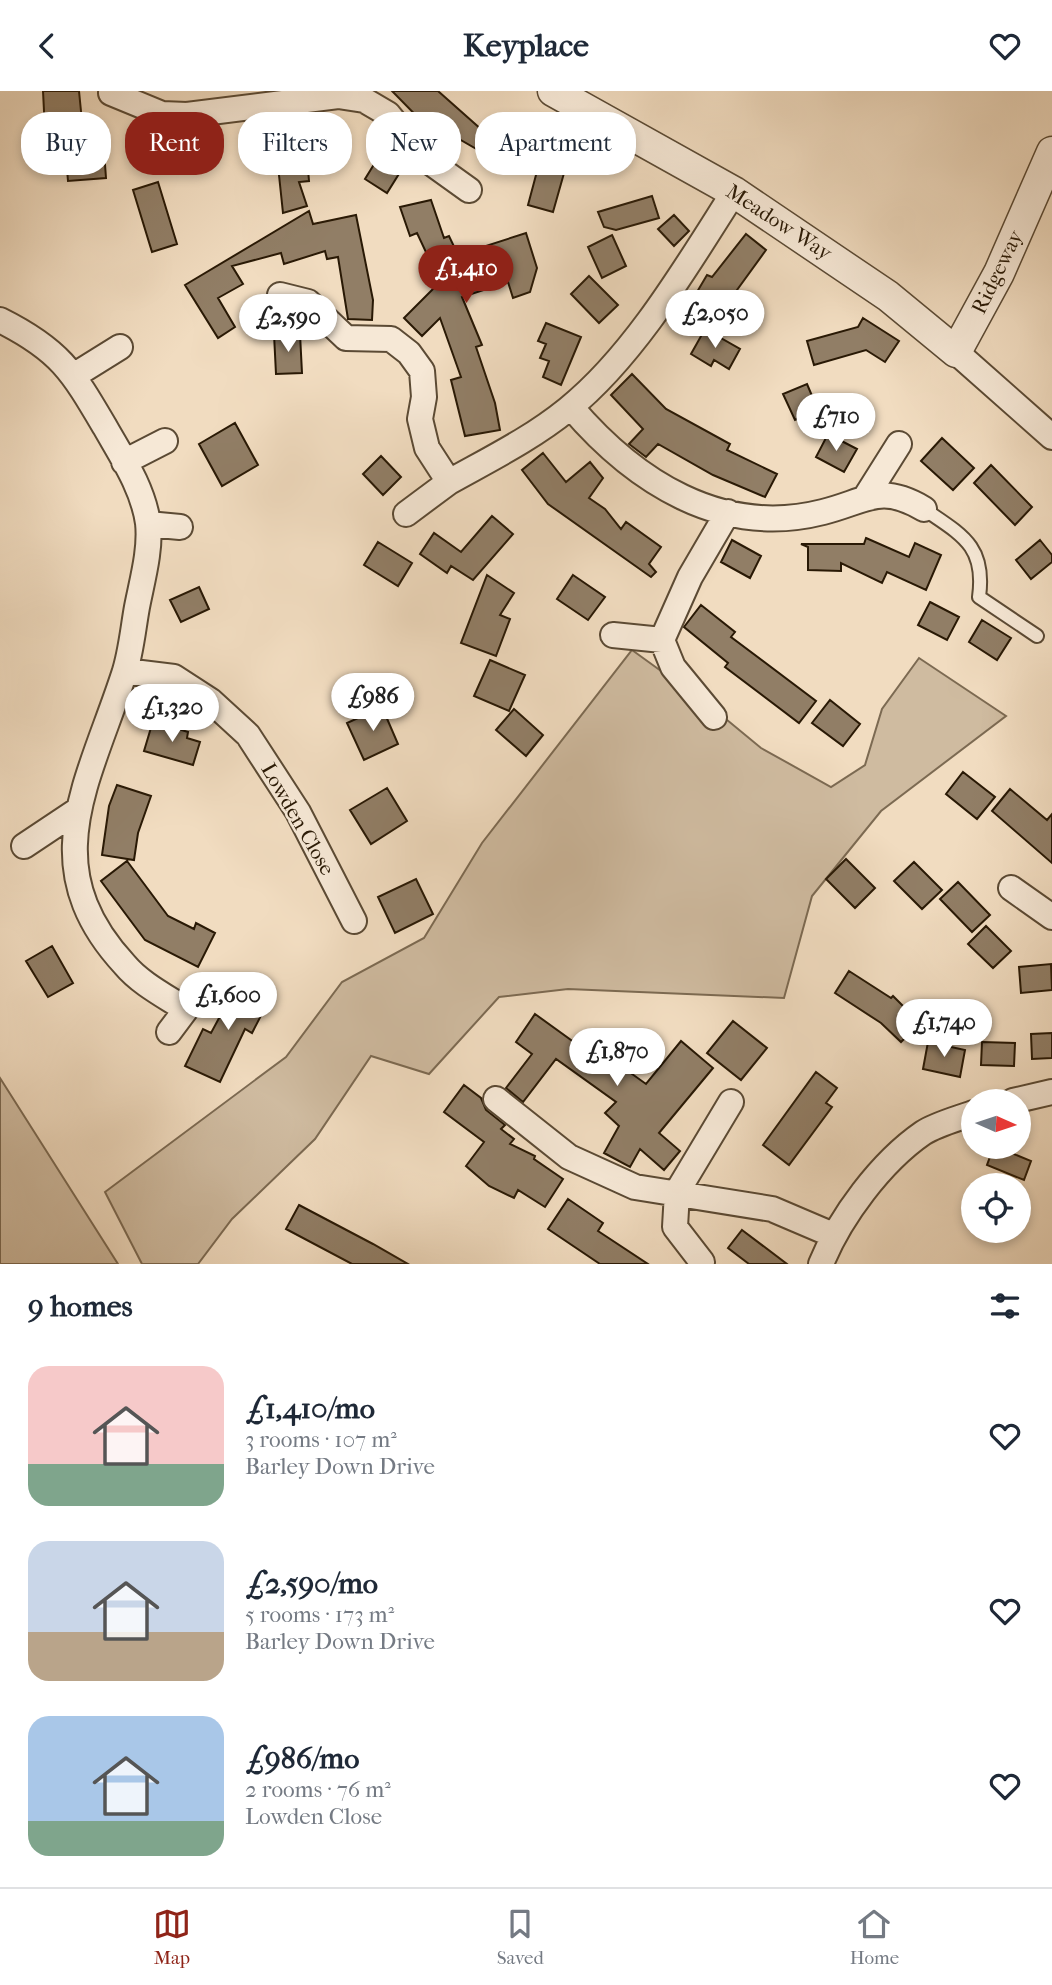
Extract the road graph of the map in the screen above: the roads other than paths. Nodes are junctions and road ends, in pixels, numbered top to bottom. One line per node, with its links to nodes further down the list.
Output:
1 (553, 91): 6 (street, Meadow Way)
2 (111, 93): 3 (street)
3 (253, 99): 5 (street)
4 (1052, 152): 10 (street, Ridgeway)
5 (469, 190)
6 (734, 192): 10 (street, Meadow Way); 12 (street)
7 (280, 295): 17 (street)
8 (0, 320): 11 (street)
9 (120, 347): 11 (street)
10 (956, 352): 13 (street)
11 (75, 375): 16 (street)
12 (571, 407): 17 (street); 20 (street)
13 (1052, 437)
14 (165, 441): 16 (street)
15 (899, 444): 18 (street)
16 (124, 462): 22 (street)
17 (449, 482): 21 (street)
18 (864, 498): 19 (street); 20 (street)
19 (924, 509): 25 (lane)
20 (728, 512): 26 (street)
21 (406, 514)
22 (148, 524): 23 (street); 27 (street)
23 (180, 527)
24 (613, 635): 26 (street)
25 (1037, 636)
26 (662, 640): 28 (street)
27 (125, 671): 29 (street); 33 (street, Lowden Close)
28 (714, 717)
29 (78, 810): 30 (street); 34 (street)
30 (24, 846)
31 (1011, 888): 32 (street)
32 (1052, 917)
33 (354, 921)
34 (169, 1032)
35 (1052, 1092): 36 (street)
36 (1031, 1097)
37 (496, 1099): 40 (street)
38 (731, 1102): 40 (street)
39 (961, 1118): 41 (street)
40 (677, 1192): 41 (street); 42 (street)
41 (832, 1235): 43 (street)
42 (702, 1262)
43 (821, 1264)

